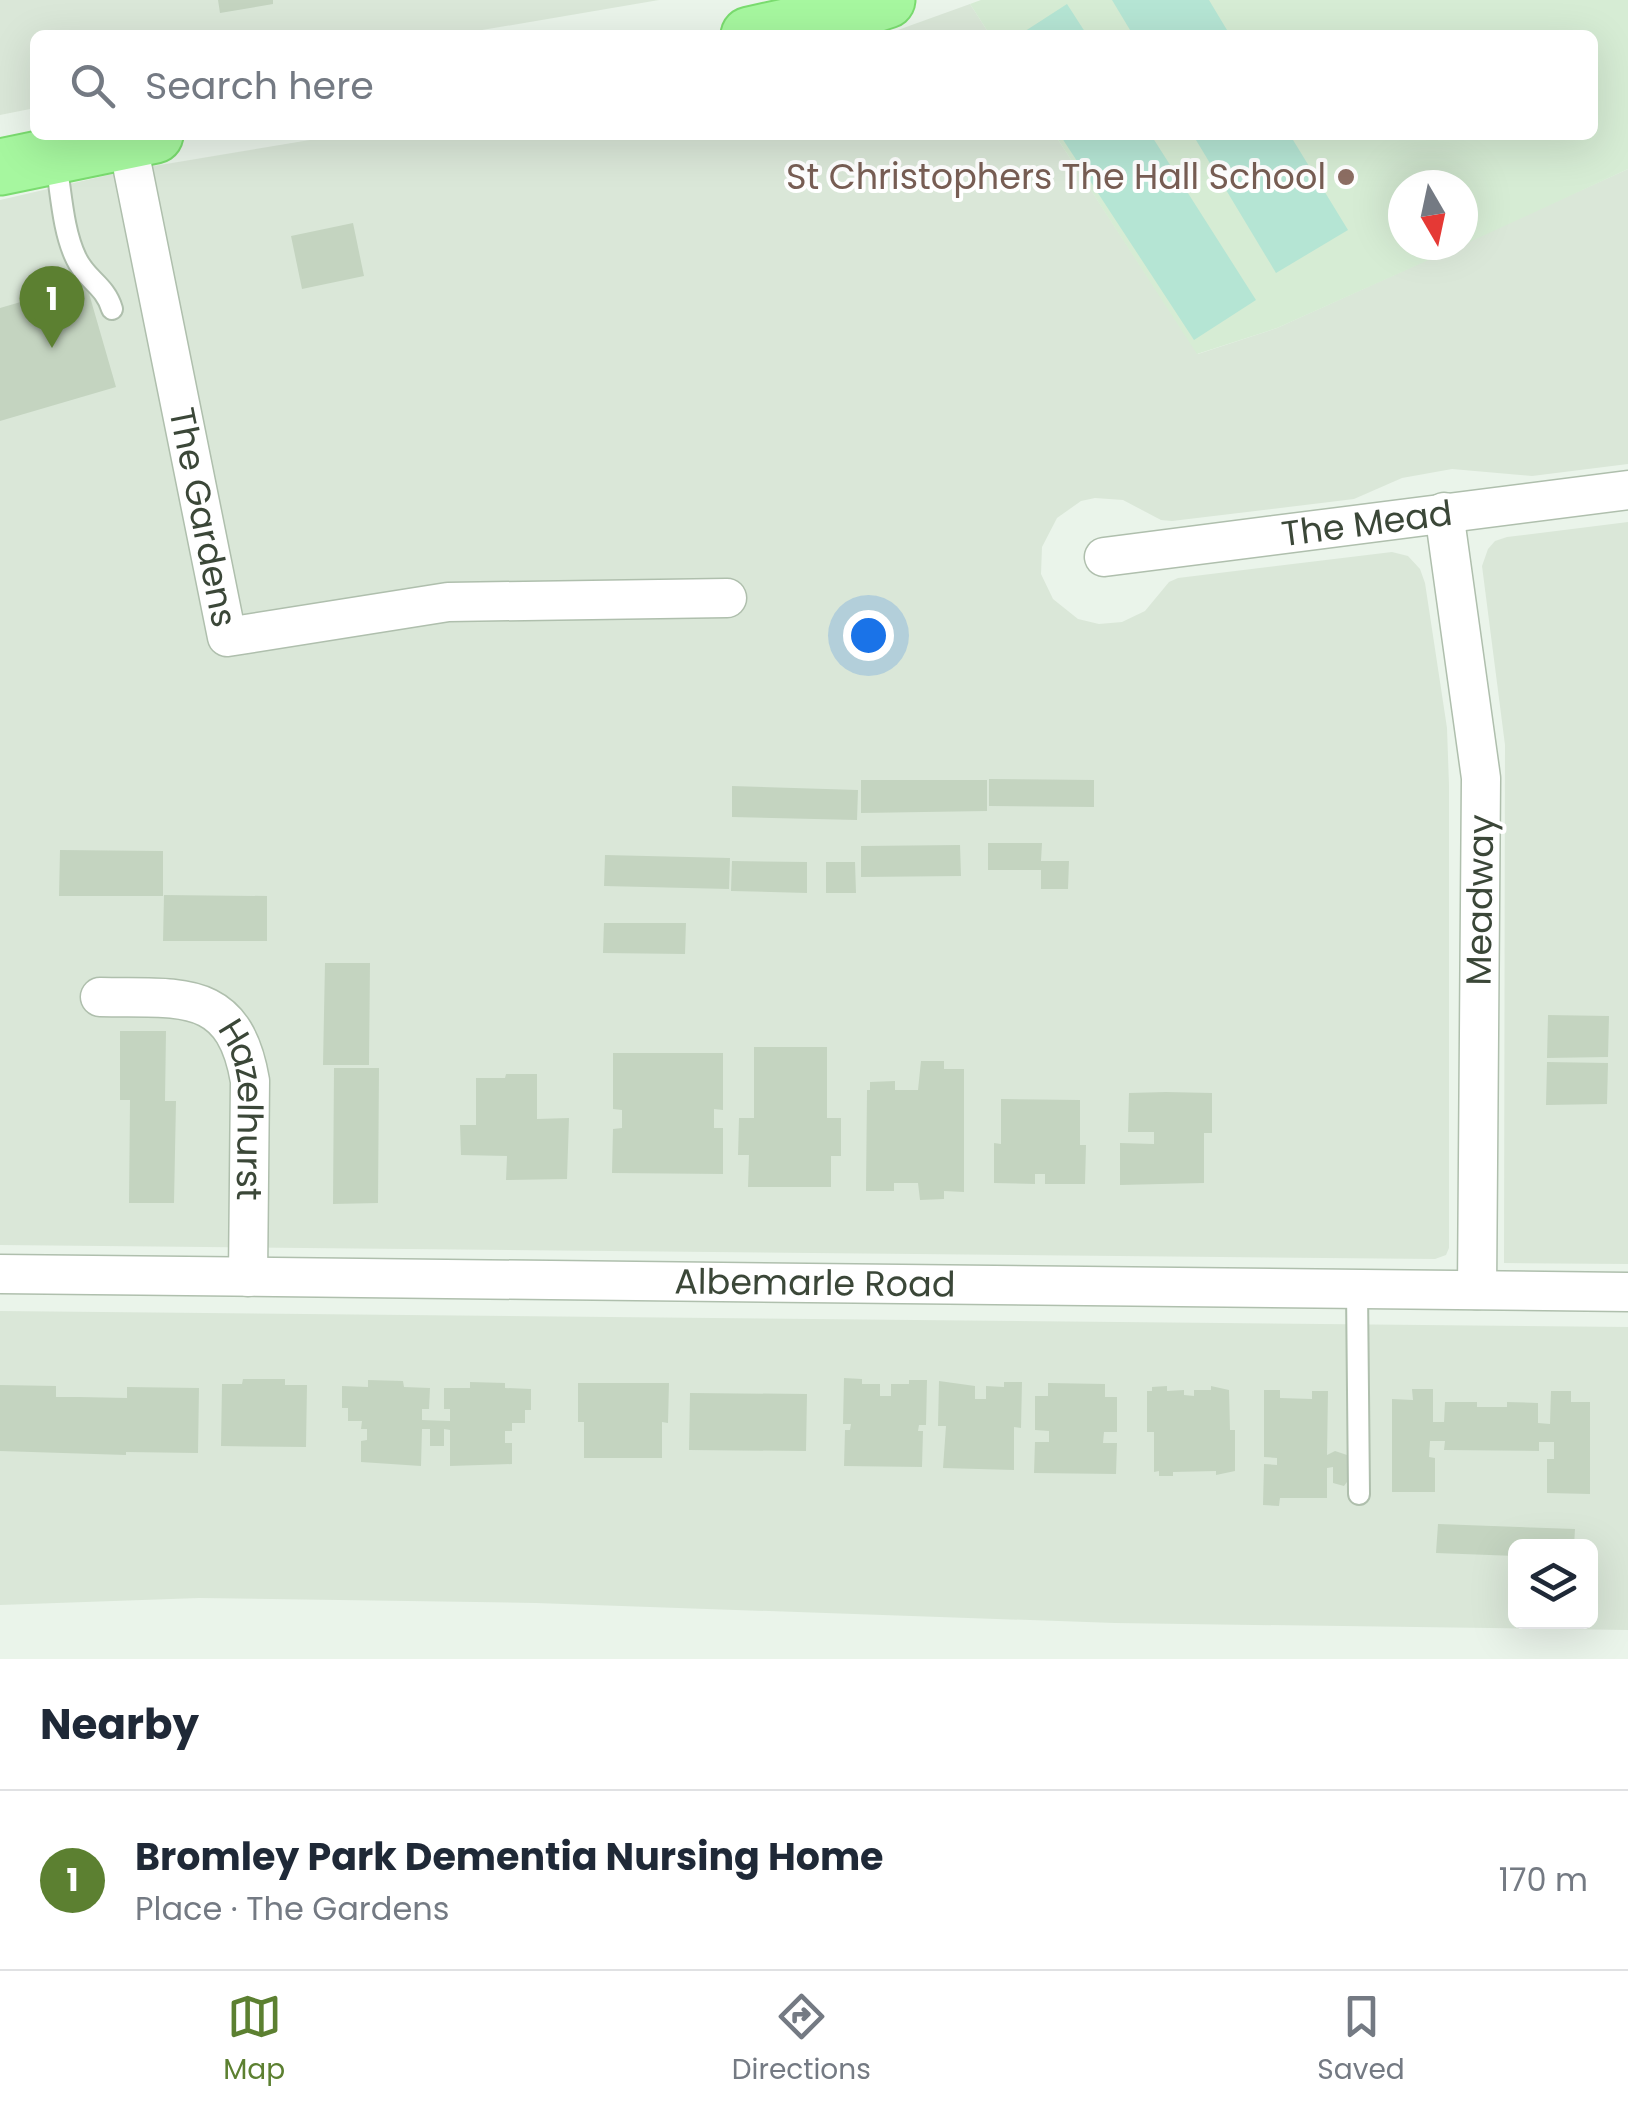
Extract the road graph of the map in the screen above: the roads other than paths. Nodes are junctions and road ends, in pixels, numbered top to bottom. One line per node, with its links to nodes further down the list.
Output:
1 (888, 0): 2 (main road)
2 (771, 30)
3 (126, 140): 5 (main road)
4 (142, 140): 11 (street, The Gardens)
5 (54, 155): 6 (main road); 7 (lane)
6 (0, 167)
7 (112, 309)
8 (1628, 490): 9 (street, The Mead)
9 (1444, 512): 10 (street, The Mead); 16 (street, Meadway)
10 (1104, 557)
11 (727, 598)
12 (100, 997): 14 (street, Hazelhurst)
13 (0, 1274): 14 (street, Albemarle Road)
14 (248, 1277): 15 (street, Albemarle Road)
15 (1356, 1290): 16 (street, Albemarle Road); 18 (lane)
16 (1477, 1290): 17 (street, Albemarle Road)
17 (1628, 1292)
18 (1359, 1494)

